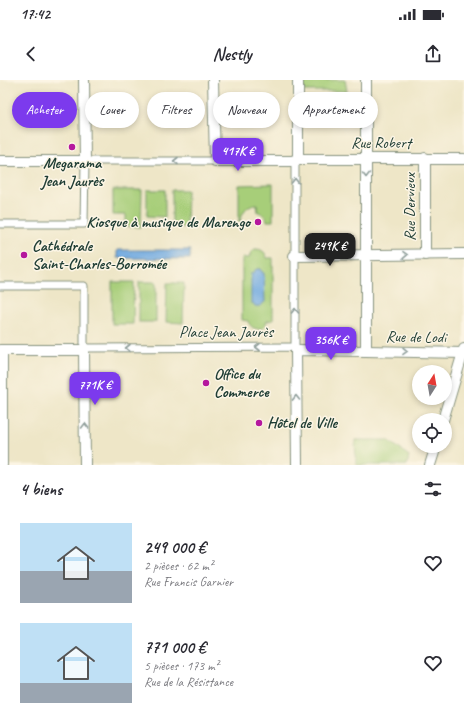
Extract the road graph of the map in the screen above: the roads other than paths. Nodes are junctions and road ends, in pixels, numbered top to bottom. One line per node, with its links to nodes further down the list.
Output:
1 (84, 80): 10 (street)
2 (214, 80): 11 (street)
3 (298, 80): 7 (street)
4 (366, 80): 5 (street)
5 (366, 158): 6 (street, Rue Robert); 7 (street, Rue Robert); 16 (street, one-way to 16)
6 (425, 158): 8 (street, Rue Robert); 14 (street, Rue Dervieux)
7 (298, 159): 11 (street); 15 (street, Place Jean Jaurès, one-way to 7)
8 (464, 159)
9 (0, 161): 10 (street)
10 (85, 161): 11 (street, one-way to 10); 12 (street)
11 (215, 161)
12 (0, 224)
13 (464, 254): 14 (street)
14 (426, 255): 16 (street, one-way to 14)
15 (294, 256): 16 (street); 20 (street, Place Jean Jaurès, one-way to 15)
16 (366, 256): 21 (street)
17 (0, 286): 18 (street)
18 (84, 348): 19 (street); 20 (street, Place Jean Jaurès, one-way to 18); 26 (street, one-way to 18)
19 (1, 350): 25 (street)
20 (296, 350): 21 (street, Rue de Lodi); 27 (street, one-way to 20)
21 (366, 350): 22 (street, Rue de Lodi, one-way to 22)
22 (464, 352): 23 (street)
23 (445, 413)
24 (434, 453): 28 (street)
25 (2, 465)
26 (85, 465)
27 (297, 465)
28 (430, 465)

